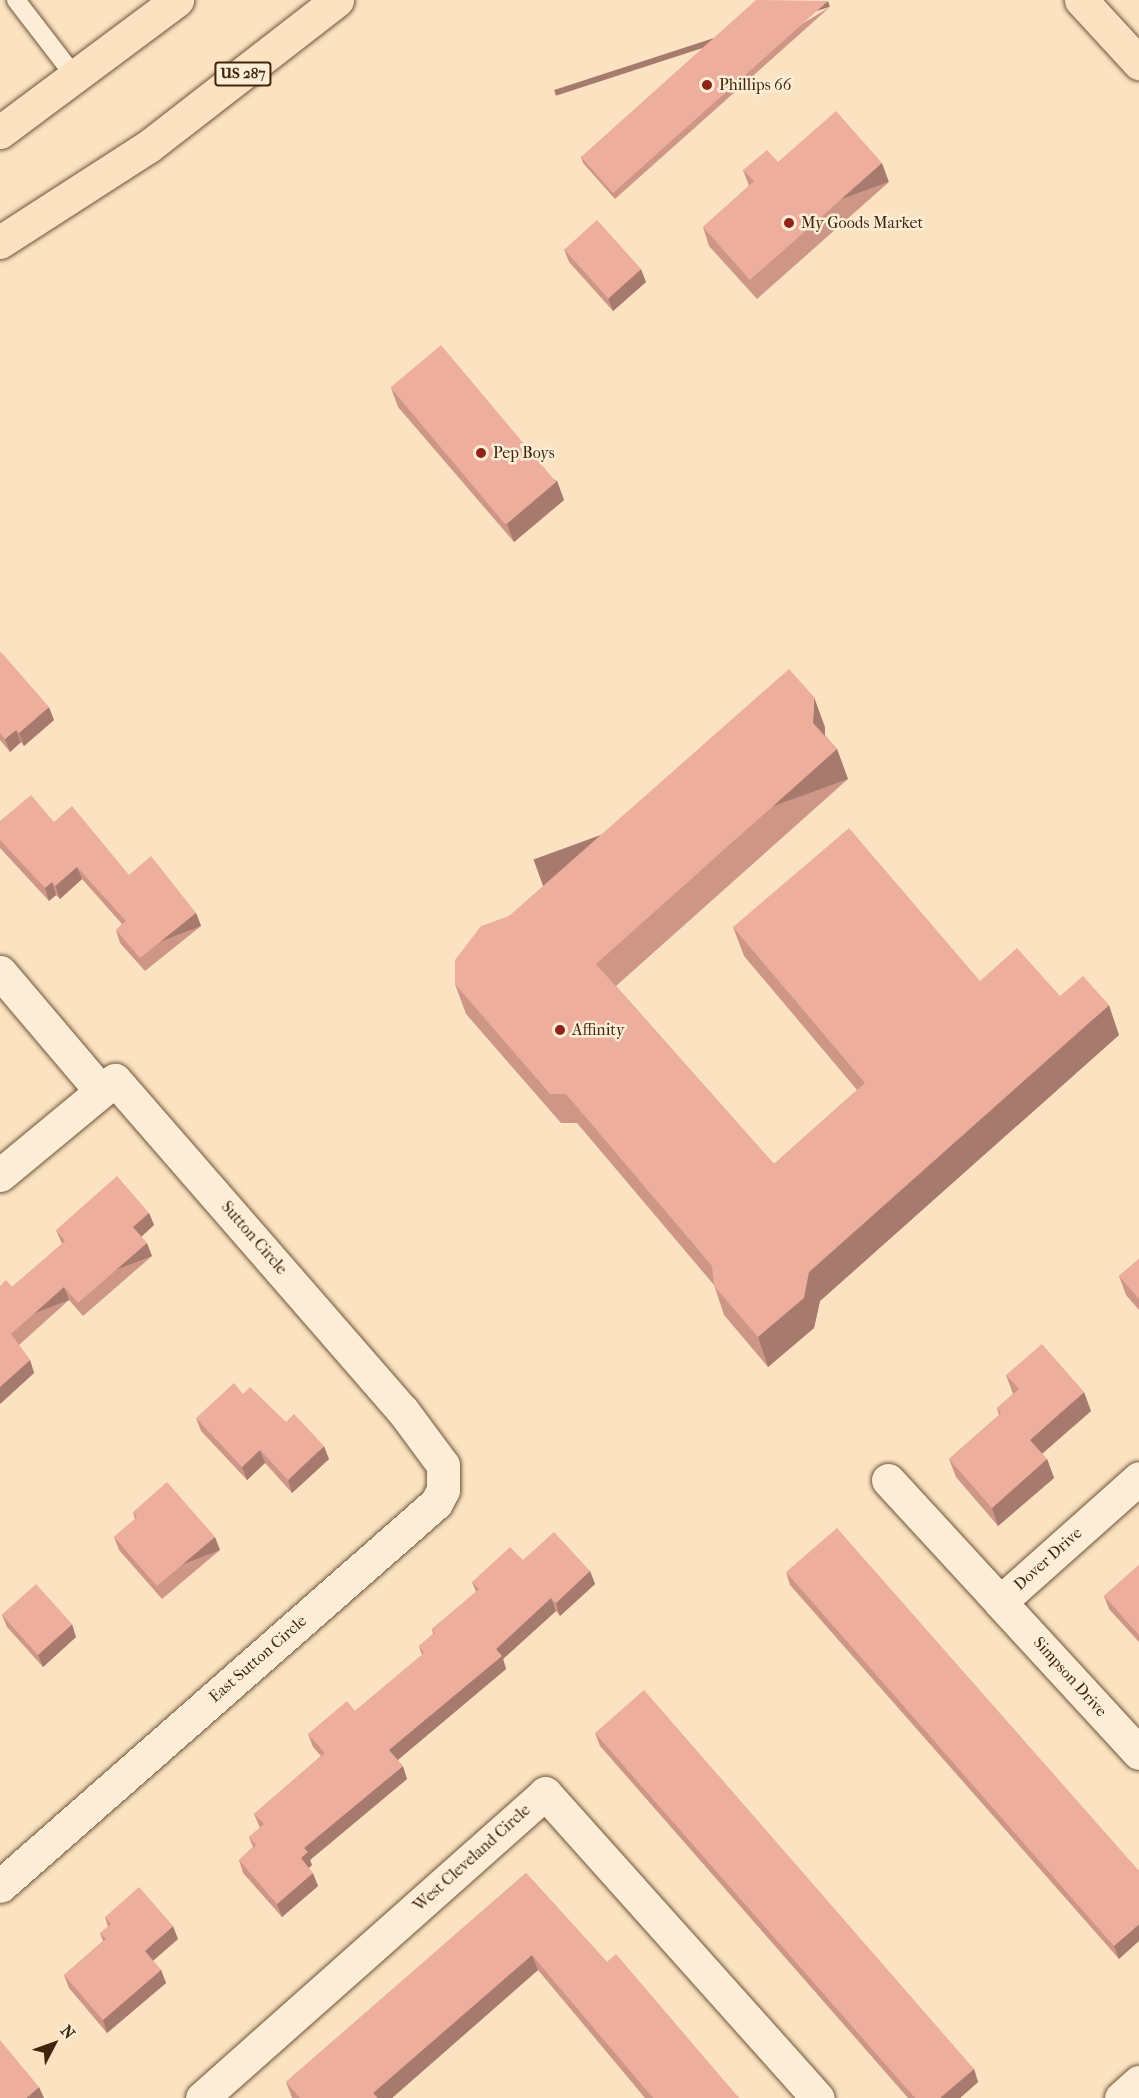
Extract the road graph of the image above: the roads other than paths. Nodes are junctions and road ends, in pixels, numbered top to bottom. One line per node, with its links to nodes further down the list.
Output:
1 (16, 0): 6 (lane)
2 (177, 0): 6 (main road)
3 (337, 0): 8 (main road, US 287)
4 (1081, 0): 5 (main road)
5 (1139, 63)
6 (76, 78): 7 (main road)
7 (0, 132)
8 (0, 242)
9 (0, 972): 10 (street)
10 (101, 1091): 11 (street); 12 (street, Sutton Circle)
11 (0, 1175)
12 (402, 1411): 17 (street, East Sutton Circle)
13 (1139, 1478): 15 (street, Dover Drive)
14 (888, 1480): 15 (street, Dover Drive)
15 (1000, 1602): 16 (street, Simpson Drive)
16 (1139, 1753)
17 (0, 1886)
18 (1139, 2082): 21 (street)
19 (201, 2098): 20 (street, West Cleveland Circle)
20 (818, 2098)
21 (1121, 2098)

